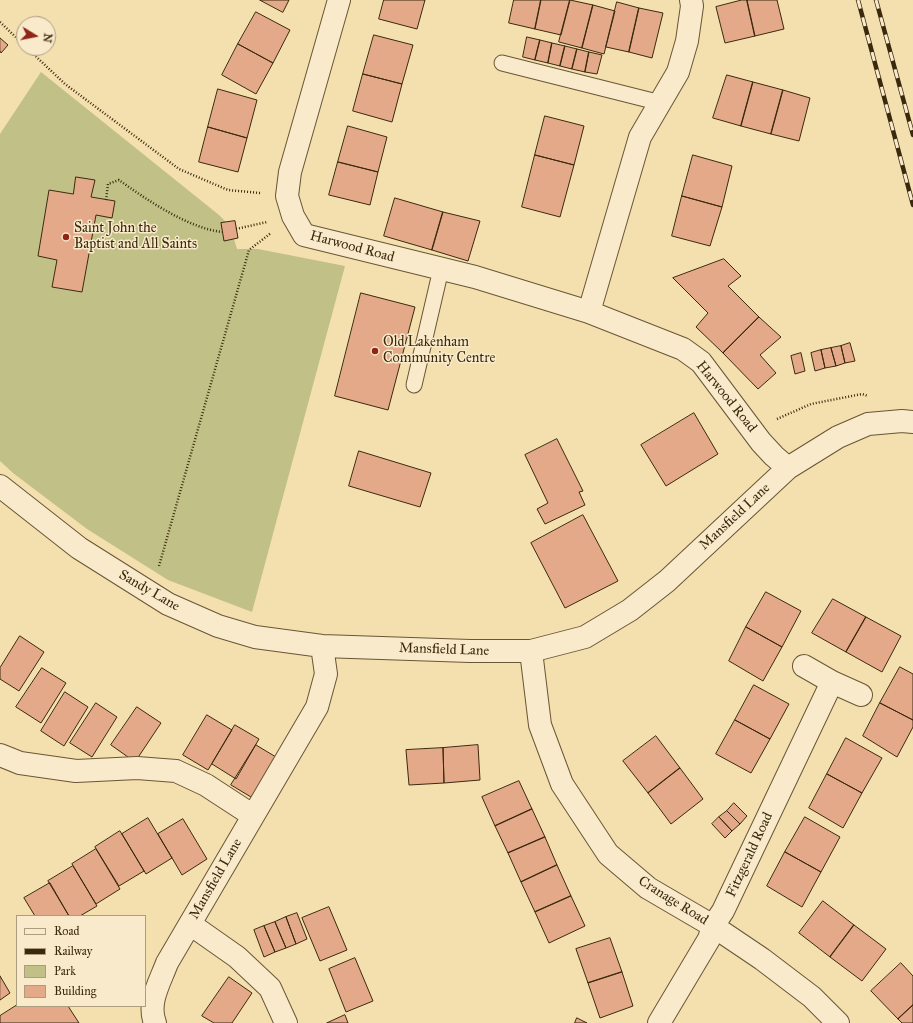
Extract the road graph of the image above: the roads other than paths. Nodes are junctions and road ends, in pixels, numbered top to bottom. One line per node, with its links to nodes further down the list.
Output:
1 (339, 0): 5 (street, Harwood Road)
2 (691, 0): 4 (street)
3 (502, 63): 4 (lane)
4 (661, 103): 6 (street)
5 (441, 269): 6 (street, Harwood Road); 7 (lane)
6 (589, 312): 9 (street, Harwood Road)
7 (414, 384)
8 (907, 422): 9 (street, Mansfield Lane)
9 (788, 468): 12 (street, Mansfield Lane)
10 (0, 486): 11 (street, Sandy Lane)
11 (322, 646): 12 (street, Mansfield Lane); 17 (street, Mansfield Lane)
12 (531, 651): 19 (street, Cranage Road)
13 (804, 666): 14 (street)
14 (832, 682): 15 (street); 19 (street, Fitzgerald Road)
15 (861, 695)
16 (0, 755): 17 (street)
17 (252, 815): 18 (street, Mansfield Lane)
18 (190, 924): 20 (street, Mansfield Lane); 21 (street)
19 (713, 926): 22 (street, Fitzgerald Road); 23 (street, Cranage Road)
20 (155, 1023)
21 (286, 1023)
22 (659, 1023)
23 (838, 1023)

